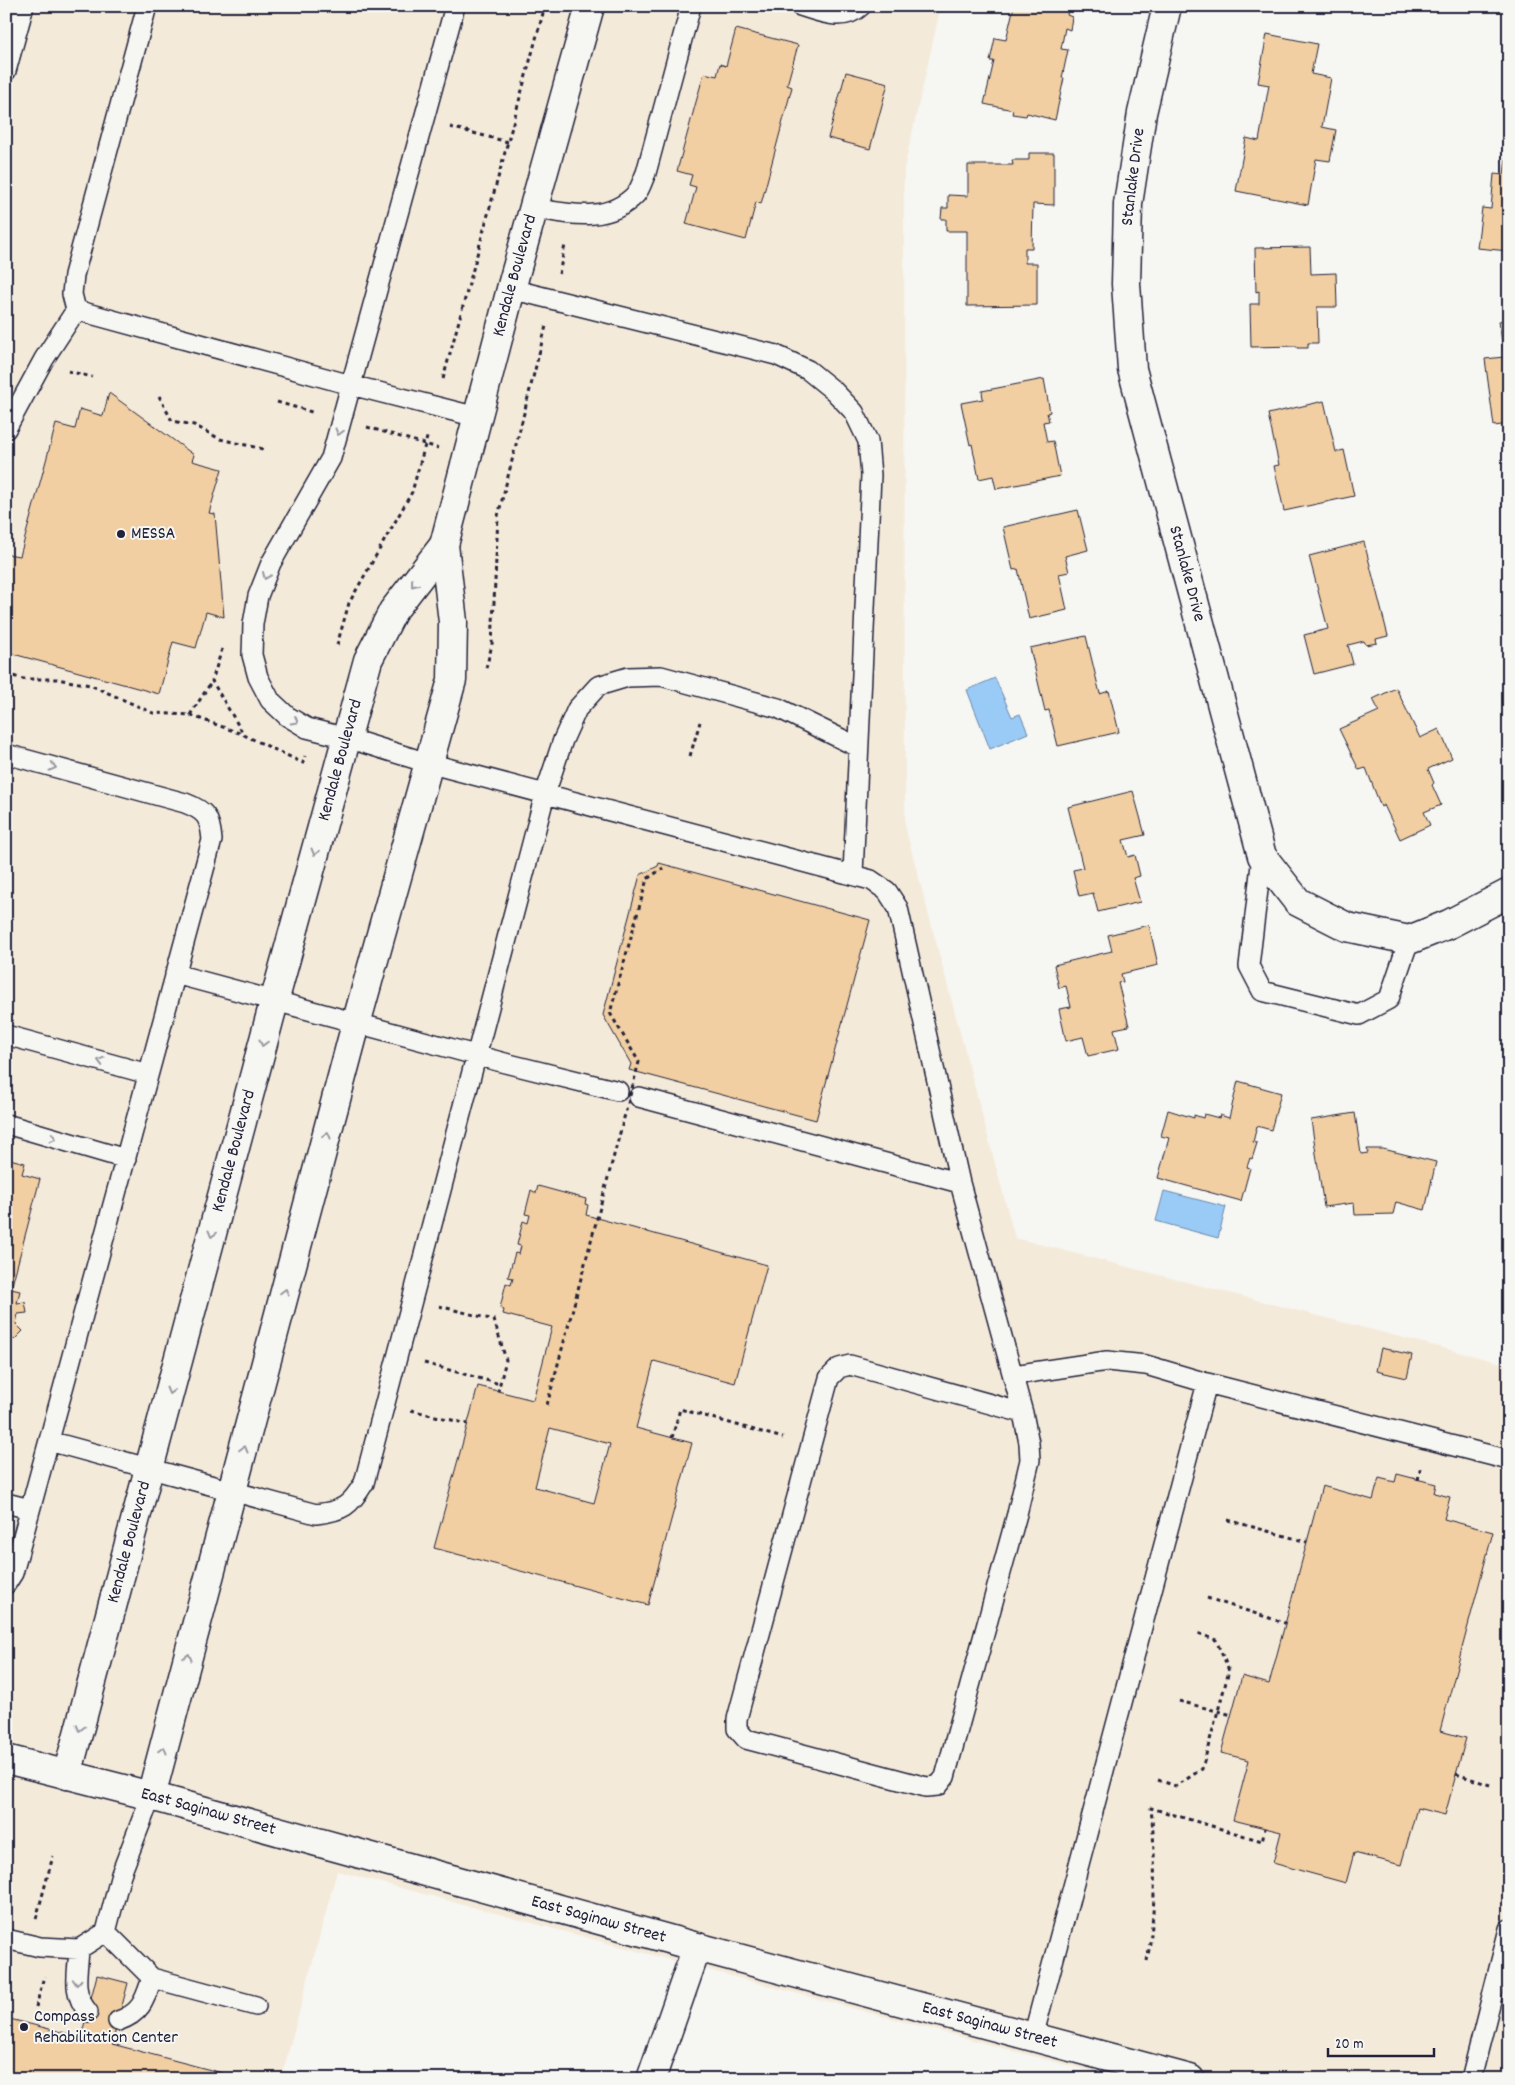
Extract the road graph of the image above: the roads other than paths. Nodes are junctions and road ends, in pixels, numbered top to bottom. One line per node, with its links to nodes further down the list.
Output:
1 (24, 6): 9 (lane)
2 (147, 6): 12 (lane)
3 (455, 6): 13 (lane)
4 (590, 6): 10 (street, Kendale Boulevard)
5 (691, 6): 10 (lane)
6 (800, 6): 7 (lane)
7 (861, 6)
8 (1167, 6): 22 (street, Stanlake Drive)
9 (6, 71)
10 (533, 208): 11 (street, Kendale Boulevard)
11 (511, 289): 14 (street, Kendale Boulevard); 18 (lane)
12 (76, 310): 13 (lane); 15 (lane)
13 (350, 385): 14 (lane); 17 (lane, one-way to 17)
14 (477, 417): 16 (street, Kendale Boulevard)
15 (6, 429)
16 (444, 545): 17 (street, Kendale Boulevard, one-way to 17); 20 (street, Kendale Boulevard)
17 (347, 738): 20 (lane); 27 (street, Kendale Boulevard, one-way to 27)
18 (858, 747): 21 (lane); 23 (lane)
19 (6, 754): 26 (lane, one-way to 26)
20 (428, 764): 21 (lane); 28 (street, Kendale Boulevard)
21 (545, 794): 23 (lane); 30 (lane)
22 (1262, 856): 25 (street, Stanlake Drive); 25 (lane)
23 (853, 874): 36 (lane)
24 (1509, 893): 25 (street)
25 (1408, 940)
26 (176, 974): 27 (lane); 31 (lane)
27 (274, 1002): 28 (lane); 42 (street, Kendale Boulevard, one-way to 42)
28 (356, 1024): 30 (lane); 43 (street, Kendale Boulevard, one-way to 28)
29 (6, 1035): 31 (lane, one-way to 29)
30 (476, 1055): 32 (lane); 43 (lane)
31 (148, 1074): 35 (lane)
32 (618, 1091)
33 (639, 1097): 36 (lane)
34 (6, 1124): 35 (lane, one-way to 35)
35 (126, 1159): 40 (lane)
36 (960, 1183): 37 (lane)
37 (1014, 1375): 38 (lane); 39 (lane)
38 (1207, 1383): 41 (lane); 59 (lane)
39 (1023, 1413): 39 (lane)
40 (49, 1441): 42 (lane); 45 (lane)
41 (1509, 1460)
42 (149, 1468): 43 (lane); 48 (street, Kendale Boulevard, one-way to 48)
43 (233, 1492): 49 (street, Kendale Boulevard, one-way to 43)
44 (6, 1503): 45 (lane)
45 (30, 1510): 46 (lane)
46 (10, 1579)
47 (6, 1758): 48 (street, East Saginaw Street)
48 (67, 1775): 49 (street, East Saginaw Street)
49 (150, 1796): 51 (lane); 53 (street, East Saginaw Street)
50 (1509, 1929): 62 (lane)
51 (106, 1932): 54 (lane); 55 (lane)
52 (6, 1939): 54 (lane)
53 (697, 1947): 59 (street, East Saginaw Street); 60 (street)
54 (79, 1949): 57 (lane, one-way to 57)
55 (152, 1978): 56 (lane); 58 (lane)
56 (256, 2006)
57 (88, 2012)
58 (118, 2021)
59 (1033, 2037): 61 (street, East Saginaw Street)
60 (651, 2079)
61 (1190, 2079)
62 (1471, 2079)

